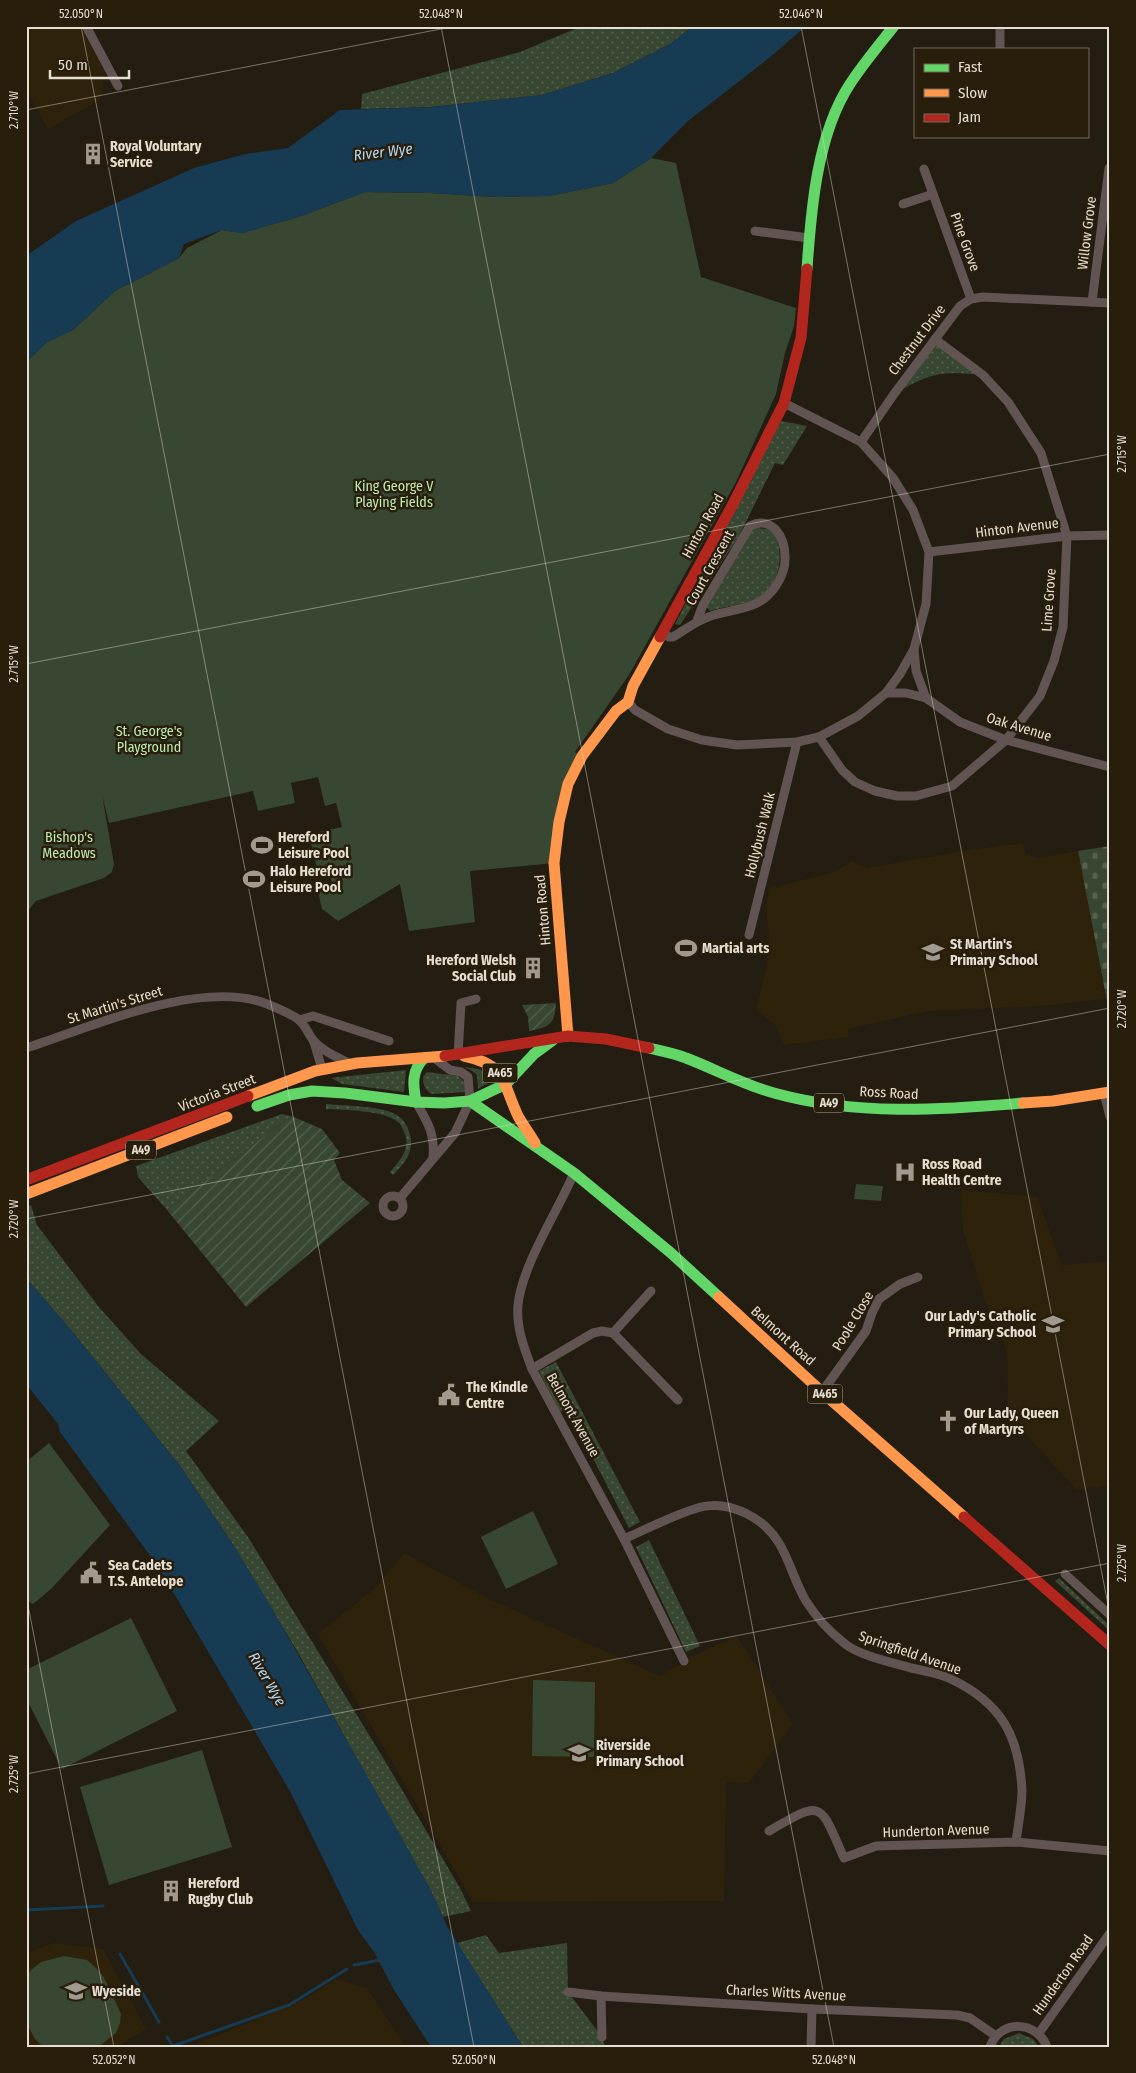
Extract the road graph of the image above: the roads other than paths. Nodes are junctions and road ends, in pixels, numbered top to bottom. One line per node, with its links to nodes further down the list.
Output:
1 (86, 26): 5 (street)
2 (894, 26): 11 (main road, Hinton Road)
3 (1000, 26): 4 (street)
4 (1000, 48)
5 (118, 86)
6 (1109, 168): 13 (street, Willow Grove)
7 (924, 169): 8 (street, Pine Grove)
8 (933, 194): 9 (street); 12 (street, Pine Grove)
9 (903, 204)
10 (755, 231): 11 (street)
11 (809, 238): 16 (main road, Hinton Road)
12 (971, 299): 13 (street); 15 (street, Chestnut Drive)
13 (1092, 302): 14 (street)
14 (1110, 303)
15 (935, 339): 17 (street, Chestnut Drive); 19 (street, Lime Grove)
16 (784, 403): 17 (street); 22 (main road, Hinton Road)
17 (861, 442): 20 (street)
18 (1110, 535): 19 (street, Hinton Avenue)
19 (1066, 536): 20 (street, Hinton Avenue); 28 (street, Lime Grove)
20 (929, 552): 23 (street)
21 (696, 623): 21 (street, Court Crescent); 22 (street, Court Crescent)
22 (663, 632): 26 (main road, Hinton Road)
23 (914, 648): 24 (street); 25 (street)
24 (886, 693): 25 (street, Oak Avenue); 27 (street)
25 (926, 698): 28 (street, Oak Avenue)
26 (628, 702): 29 (street); 34 (main road, Hinton Road)
27 (819, 737): 28 (street, Lime Grove); 29 (street)
28 (1006, 740): 30 (street, Oak Avenue)
29 (797, 742): 31 (street, Hollybush Walk)
30 (1110, 767)
31 (749, 935)
32 (476, 999): 38 (street)
33 (299, 1020): 35 (street, St Martin's Street); 36 (street, St Martin's Street); 37 (street, St Martin's Street)
34 (562, 1037): 38 (main road, Ross Road); 42 (main road); 44 (main road, Ross Road / A49)
35 (389, 1041)
36 (314, 1042): 40 (street, St Martin's Street); 41 (street)
37 (26, 1048)
38 (458, 1055): 39 (main road, Victoria Street); 42 (main road, A465)
39 (429, 1058): 40 (main road, Victoria Street / A49); 45 (street); 46 (main road)
40 (350, 1064): 41 (main road, Victoria Street / A49)
41 (322, 1069): 43 (main road); 47 (main road, Victoria Street / A49)
42 (506, 1084): 45 (main road); 49 (main road, A465)
43 (345, 1093): 46 (main road, Victoria Street / A49); 47 (main road, Victoria Street / A49)
44 (1107, 1093): 48 (street)
45 (470, 1101): 46 (main road, Victoria Street); 49 (main road, Belmont Road / A465); 50 (street)
46 (416, 1102): 50 (street)
47 (248, 1106): 52 (main road, Victoria Street / A49); 53 (main road, Victoria Street / A49)
48 (1110, 1117)
49 (538, 1147): 51 (main road, Belmont Road / A465)
50 (433, 1158): 54 (street)
51 (574, 1173): 58 (street, Belmont Avenue); 59 (main road, Belmont Road / A465)
52 (26, 1180)
53 (26, 1194)
54 (400, 1198)
55 (918, 1277): 59 (street, Poole Close)
56 (651, 1291): 57 (street)
57 (613, 1333): 58 (street); 60 (street)
58 (532, 1369): 61 (street, Belmont Avenue)
59 (822, 1392): 64 (main road, Belmont Road / A465)
60 (678, 1400)
61 (624, 1539): 65 (street, Belmont Avenue); 67 (street, Springfield Avenue)
62 (1065, 1574): 63 (street)
63 (1110, 1615)
64 (1110, 1645)
65 (684, 1661)
66 (769, 1831): 67 (street, Hunderton Avenue)
67 (1016, 1842): 68 (street, Hunderton Avenue)
68 (1110, 1851)
69 (1110, 1933): 73 (street, Hunderton Road)
70 (568, 1992): 71 (street, Charles Witts Avenue)
71 (600, 1996): 72 (street, Charles Witts Avenue); 75 (street)
72 (812, 2009): 74 (street, Charles Witts Avenue); 76 (street)
73 (1039, 2033): 74 (street); 78 (street)
74 (996, 2036): 77 (street)
75 (602, 2037)
76 (811, 2047)
77 (990, 2047)
78 (1047, 2047)

